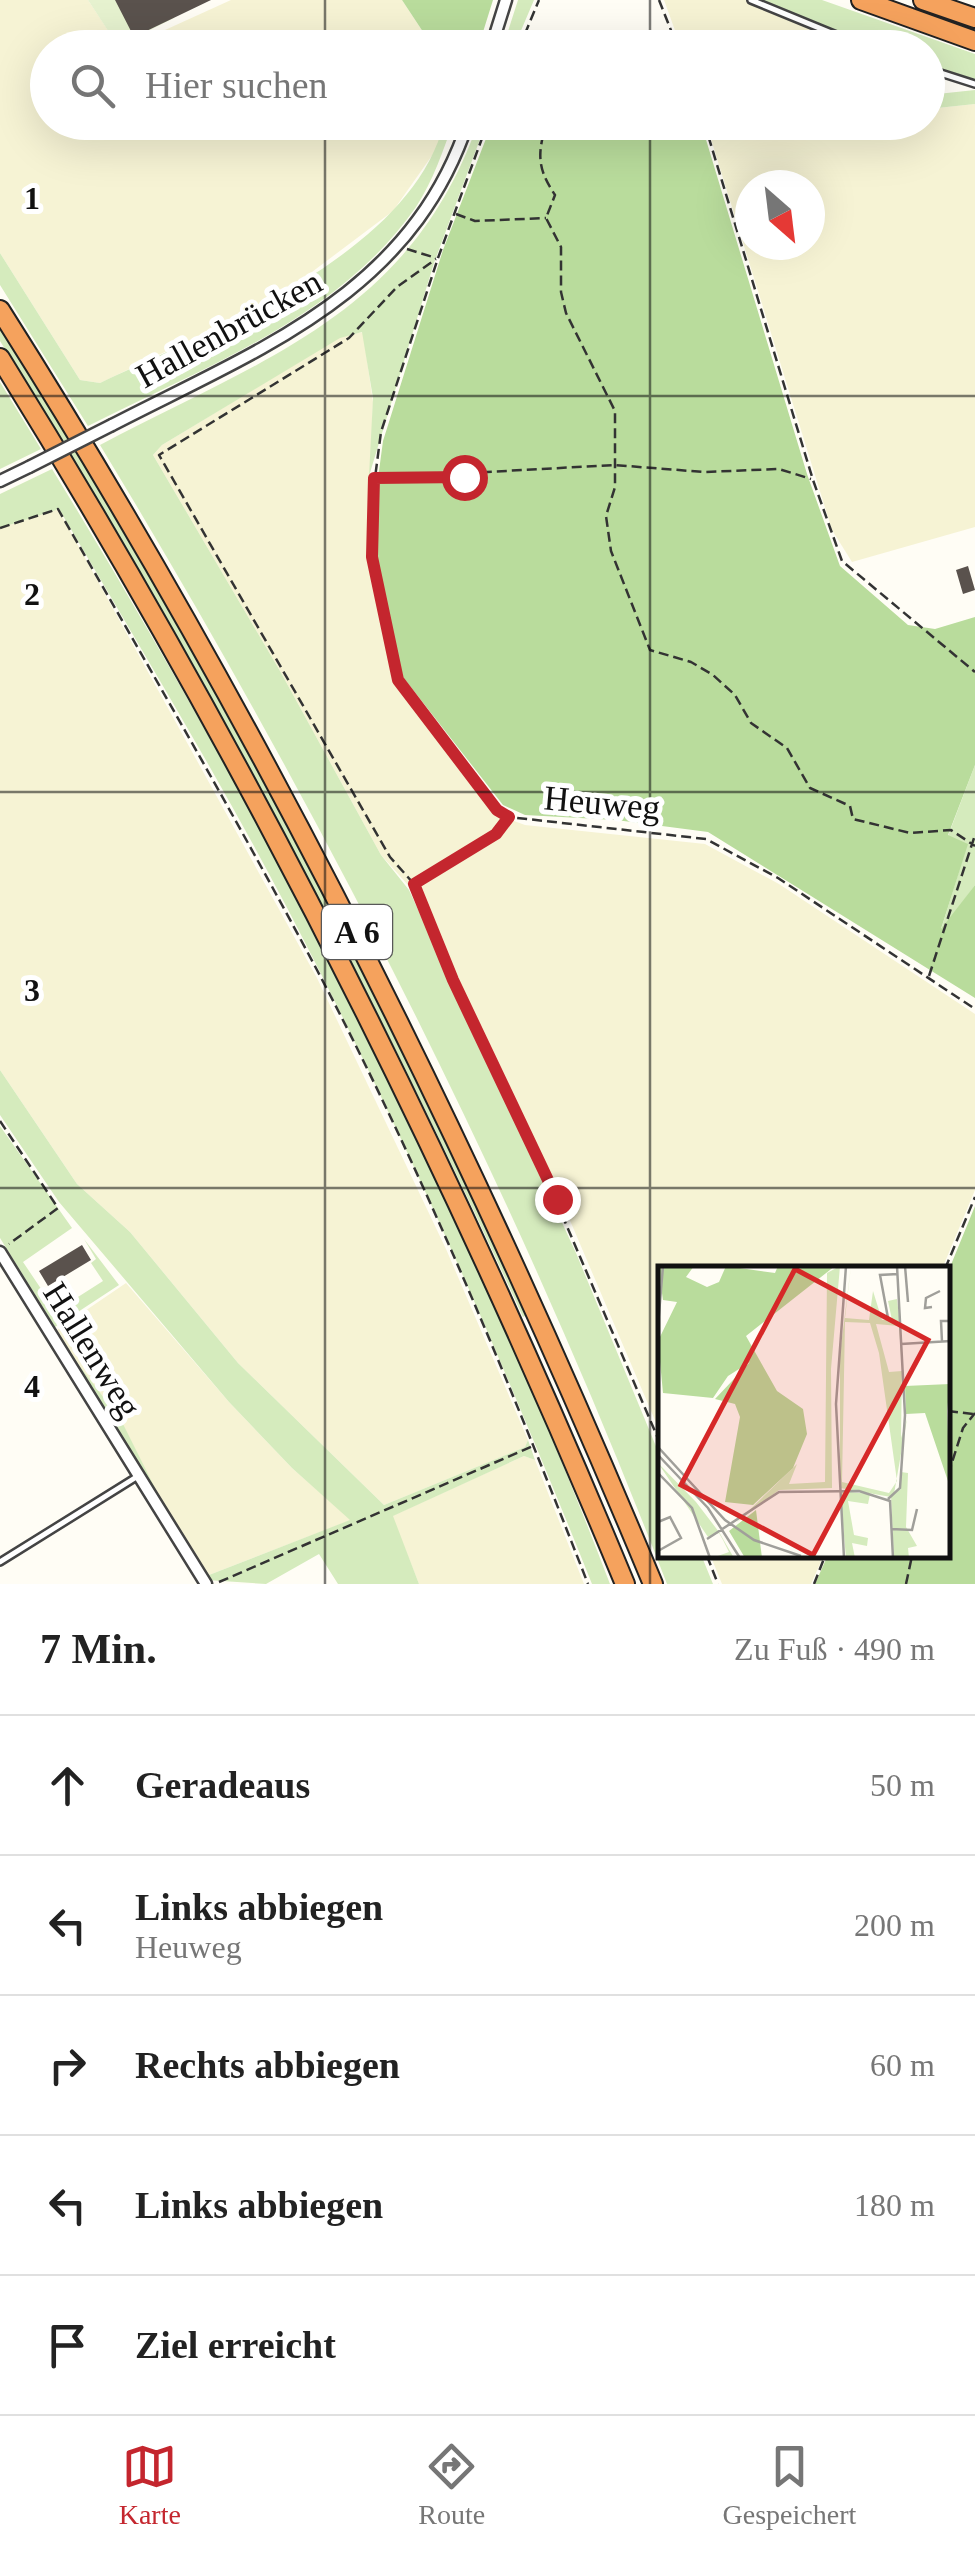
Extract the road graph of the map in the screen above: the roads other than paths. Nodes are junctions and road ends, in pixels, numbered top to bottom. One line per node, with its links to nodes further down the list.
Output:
1 (506, 0): 6 (street)
2 (751, 0): 7 (lane)
3 (861, 0): 8 (highway)
4 (923, 0): 5 (highway)
5 (975, 18)
6 (497, 30)
7 (824, 30)
8 (975, 40)
9 (945, 75): 10 (lane)
10 (975, 84)
11 (460, 140): 14 (street, Hallenbrücken, bridge)
12 (0, 310): 20 (highway, A 6)
13 (0, 358): 19 (highway, A 6)
14 (0, 481)
15 (0, 1252): 16 (street, Hallenweg)
16 (138, 1476): 17 (lane); 18 (street, Hallenweg)
17 (0, 1562)
18 (206, 1584)
19 (625, 1584)
20 (652, 1584)

